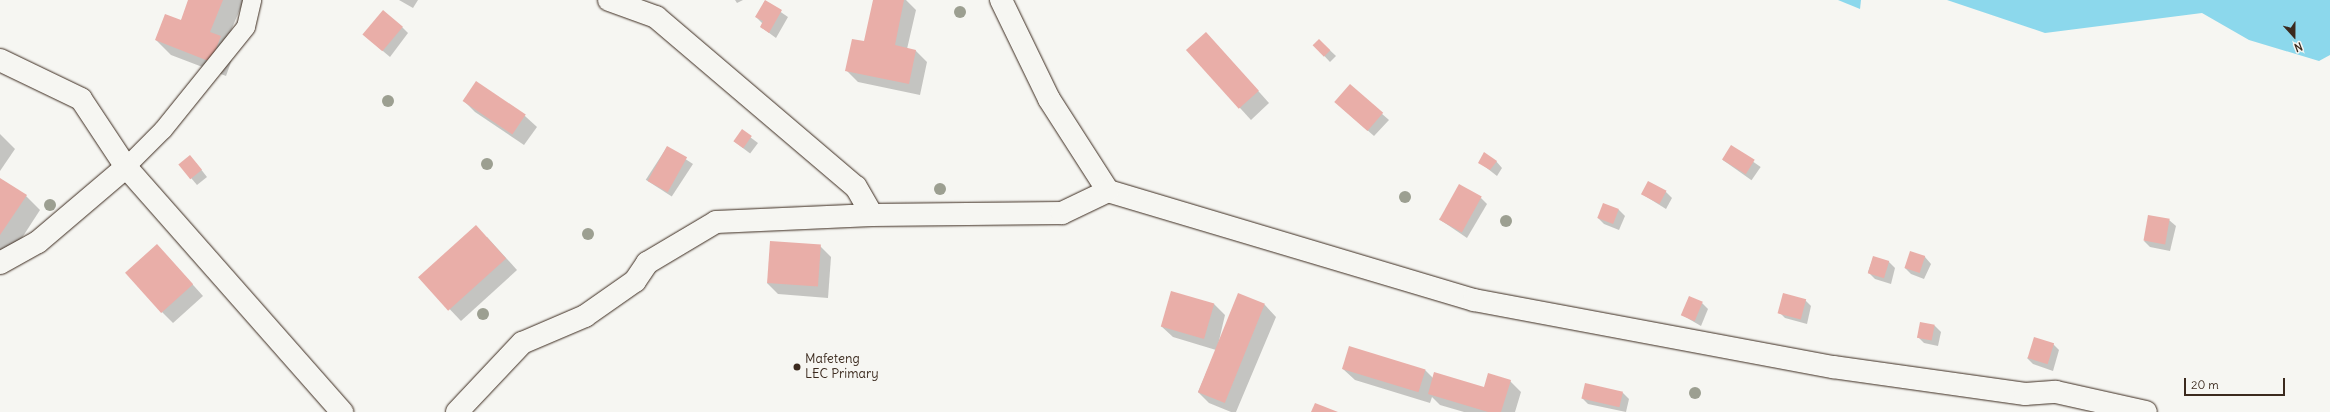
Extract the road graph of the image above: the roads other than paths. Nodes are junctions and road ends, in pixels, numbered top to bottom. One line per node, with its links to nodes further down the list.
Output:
1 (252, 0): 5 (lane)
2 (609, 0): 7 (street)
3 (1002, 0): 6 (street)
4 (0, 60): 5 (street)
5 (126, 167): 8 (street); 9 (street)
6 (1108, 191): 7 (street); 11 (street)
7 (872, 216): 10 (street)
8 (0, 263)
9 (342, 412)
10 (456, 412)
11 (2146, 412)

